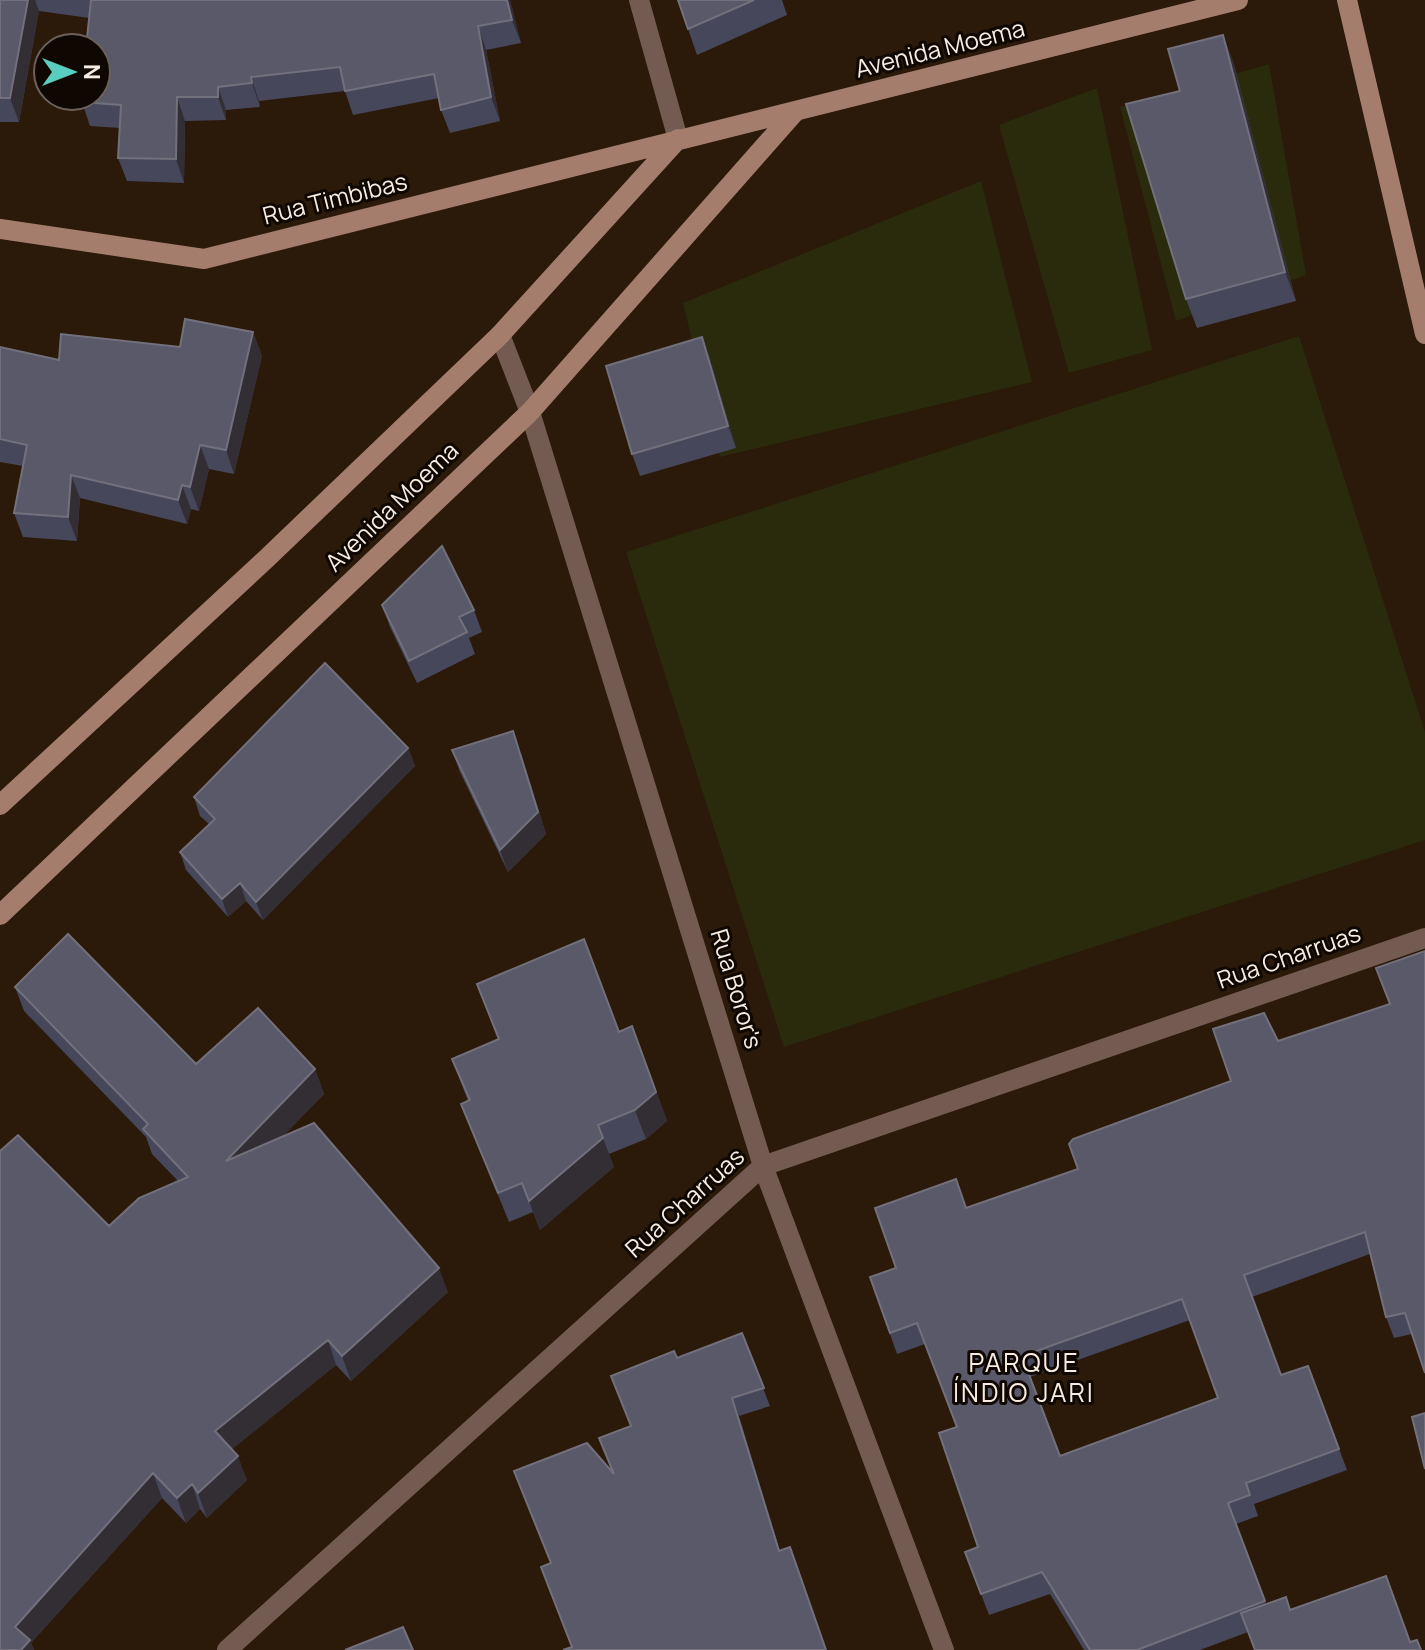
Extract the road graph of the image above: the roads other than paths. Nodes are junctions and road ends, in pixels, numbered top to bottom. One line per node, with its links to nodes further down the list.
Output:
1 (639, 0): 5 (street)
2 (1238, 0): 4 (street, Avenida Moema)
3 (1347, 0): 7 (street)
4 (794, 113): 5 (street, Avenida Moema); 9 (street, Avenida Moema)
5 (678, 139): 6 (street, Rua Timbibas); 8 (street, Avenida Moema)
6 (0, 229)
7 (1425, 334)
8 (500, 335): 9 (street, Rua Boror's); 10 (street, Avenida Moema)
9 (530, 412): 11 (street, Avenida Moema); 13 (street, Rua Boror's)
10 (0, 805)
11 (0, 915)
12 (1425, 938): 13 (street, Rua Charruas)
13 (763, 1166): 14 (street, Rua Charruas); 15 (street, Rua Boror's)
14 (227, 1650)
15 (944, 1650)

